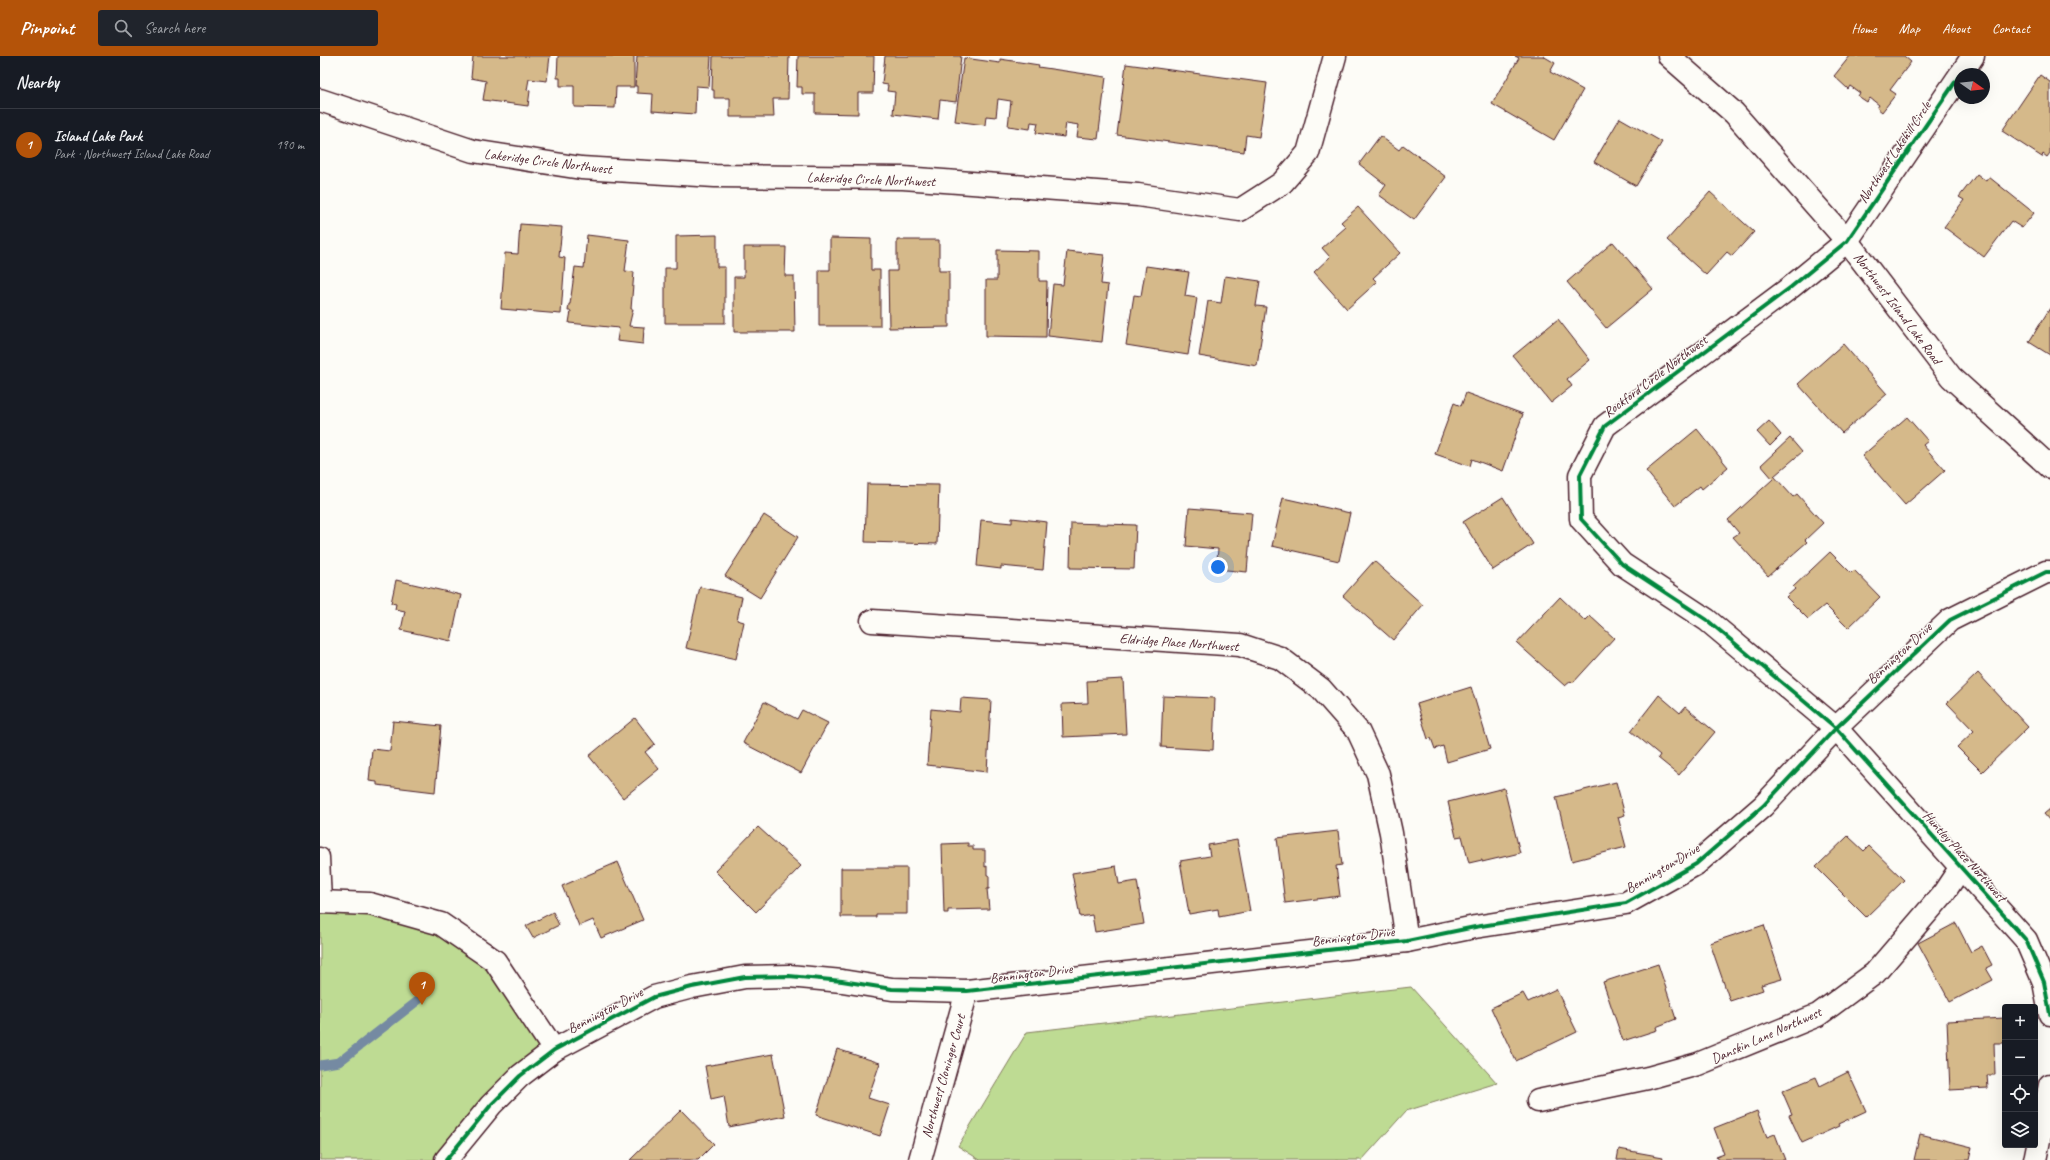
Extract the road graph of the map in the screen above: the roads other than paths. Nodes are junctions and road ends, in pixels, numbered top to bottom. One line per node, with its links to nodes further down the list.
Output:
1 (1334, 56): 6 (street, Lakeridge Circle Northwest)
2 (1669, 56): 7 (street, Northwest Island Lake Road)
3 (1973, 56): 4 (street, Northwest Lakehill Circle)
4 (1965, 68)
5 (1954, 84): 7 (street, Northwest Lakehill Circle)
6 (320, 100)
7 (1847, 240): 8 (street, Northwest Island Lake Road); 11 (street, Rockford Circle Northwest)
8 (2050, 467)
9 (2050, 572): 11 (street, Bennington Drive)
10 (872, 621): 15 (street, Eldridge Place Northwest)
11 (1836, 728): 13 (street, Huntley Place Northwest); 15 (street, Bennington Drive)
12 (320, 857): 14 (lane)
13 (1961, 867): 17 (street, Huntley Place Northwest); 20 (street, Danskin Lane Northwest)
14 (321, 902): 18 (street)
15 (1406, 941): 16 (street, Bennington Drive)
16 (967, 991): 18 (street, Bennington Drive); 22 (street, Northwest Cloninger Court)
17 (2050, 1014)
18 (554, 1050): 21 (street)
19 (2050, 1084): 23 (street)
20 (1538, 1101)
21 (446, 1160)
22 (920, 1160)
23 (2034, 1160)

